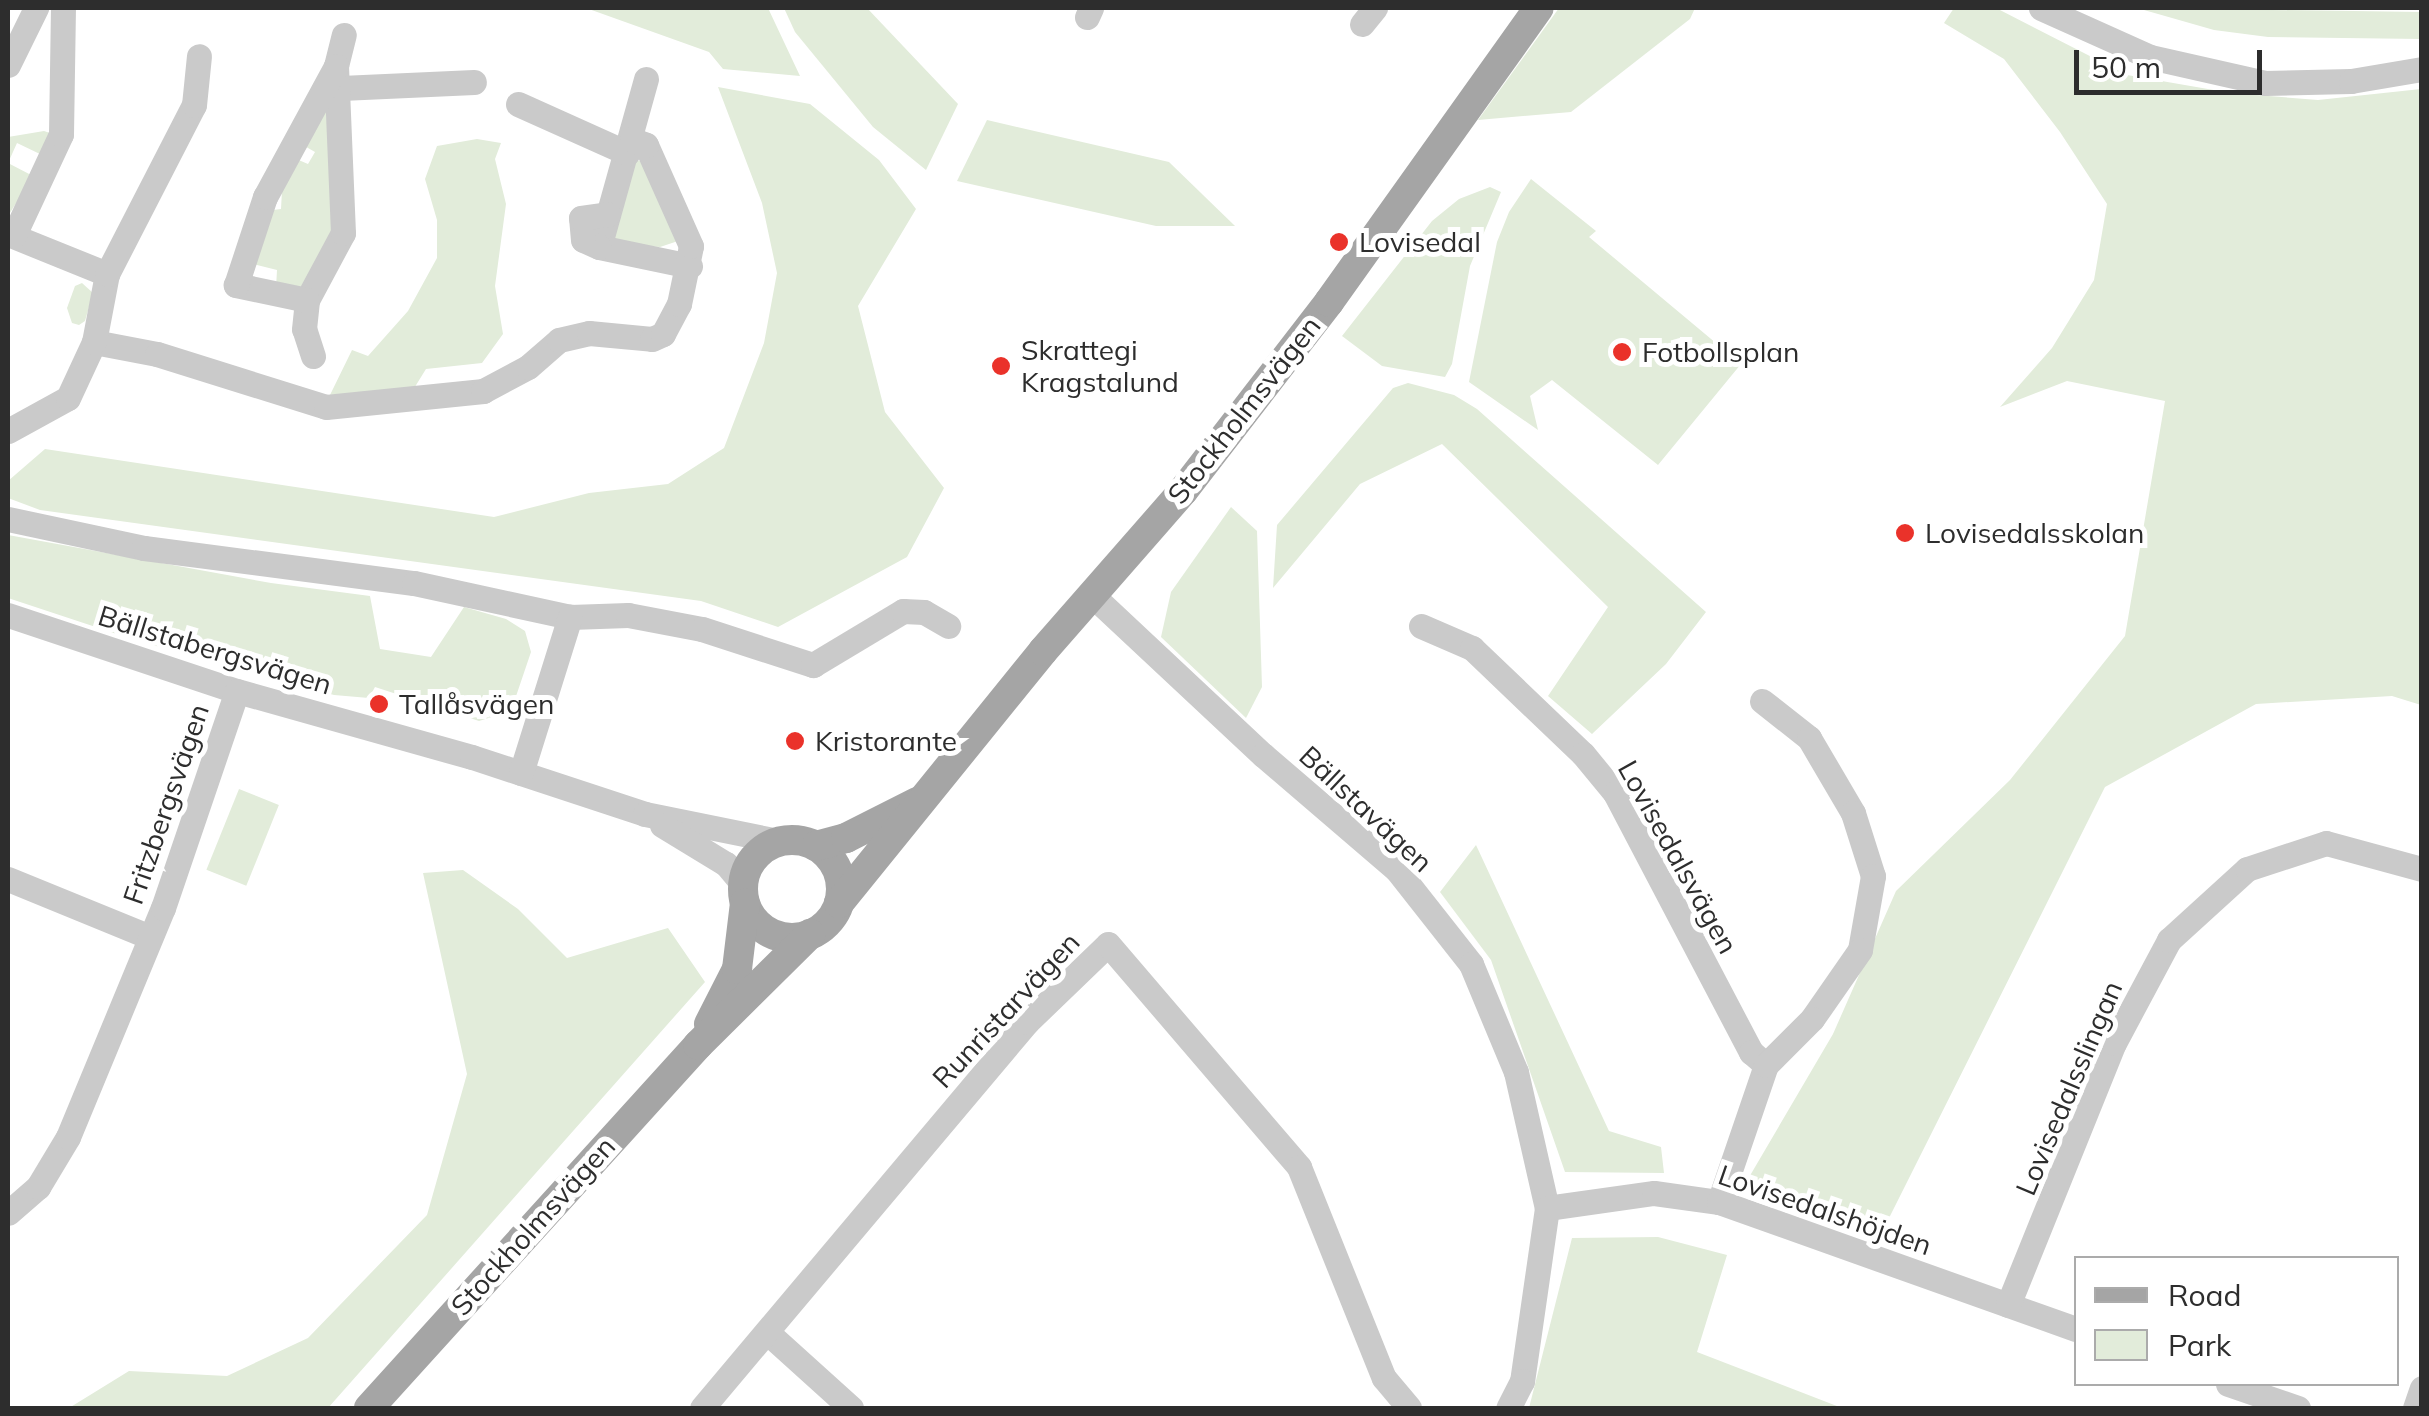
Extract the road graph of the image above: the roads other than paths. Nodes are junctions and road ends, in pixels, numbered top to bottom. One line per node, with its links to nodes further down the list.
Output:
1 (36, 8): 7 (street)
2 (63, 8): 14 (street)
3 (1539, 8): 22 (main road, Stockholmsvägen)
4 (2041, 8): 8 (street)
5 (344, 35): 9 (street)
6 (199, 56): 16 (street)
7 (8, 65)
8 (2422, 68)
9 (339, 77): 11 (street); 17 (street); 17 (street)
10 (646, 79): 13 (street)
11 (474, 82)
12 (518, 104): 13 (street)
13 (630, 146): 15 (street); 15 (street)
14 (11, 234): 16 (street)
15 (690, 266): 18 (street)
16 (107, 274): 18 (street)
17 (307, 300): 19 (street)
18 (94, 342): 20 (street)
19 (313, 356)
20 (8, 431)
21 (8, 519): 24 (street)
22 (1092, 596): 30 (main road, Stockholmsvägen); 43 (street, Bällstavägen)
23 (8, 616): 27 (street, Bällstabergsvägen)
24 (570, 617): 25 (street); 29 (street)
25 (948, 626)
26 (1421, 626): 41 (street, Lovisedalsvägen)
27 (238, 691): 29 (street, Bällstabergsvägen); 39 (street, Fritzbergsvägen)
28 (1762, 701): 41 (street)
29 (521, 773): 31 (street, Bällstabergsvägen)
30 (928, 796): 33 (main road, Stockholmsvägen); 37 (main road, Stockholmsvägen)
31 (644, 814): 32 (street, Bällstabergsvägen); 36 (street, Bällstabergsvägen)
32 (778, 842): 33 (main road); 36 (main road)
33 (816, 846): 37 (main road)
34 (2422, 869): 45 (street, Lovisedalsslingan)
35 (8, 879): 39 (street, Fritzbergsvägen)
36 (744, 893): 38 (main road); 40 (main road, Stockholmsvägen)
37 (839, 903): 38 (main road)
38 (810, 934): 40 (main road, Stockholmsvägen)
39 (150, 937): 44 (street, Fritzbergsvägen)
40 (698, 1045): 51 (main road, Stockholmsvägen)
41 (1766, 1065): 42 (street)
42 (1719, 1202): 43 (street, Lovisedalshöjden); 45 (street, Lovisedalshöjden)
43 (1548, 1208): 55 (street, Bällstavägen)
44 (8, 1213)
45 (2008, 1305): 46 (street, Lovisedalshöjden)
46 (2074, 1329)
47 (768, 1333): 52 (street, Runristarvägen); 53 (street); 54 (street, Runristarvägen)
48 (2231, 1386): 50 (street)
49 (2422, 1388): 57 (street)
50 (2258, 1402): 56 (street)
51 (369, 1408)
52 (702, 1408)
53 (852, 1408)
54 (1409, 1408)
55 (1508, 1408)
56 (2298, 1408)
57 (2414, 1408)

